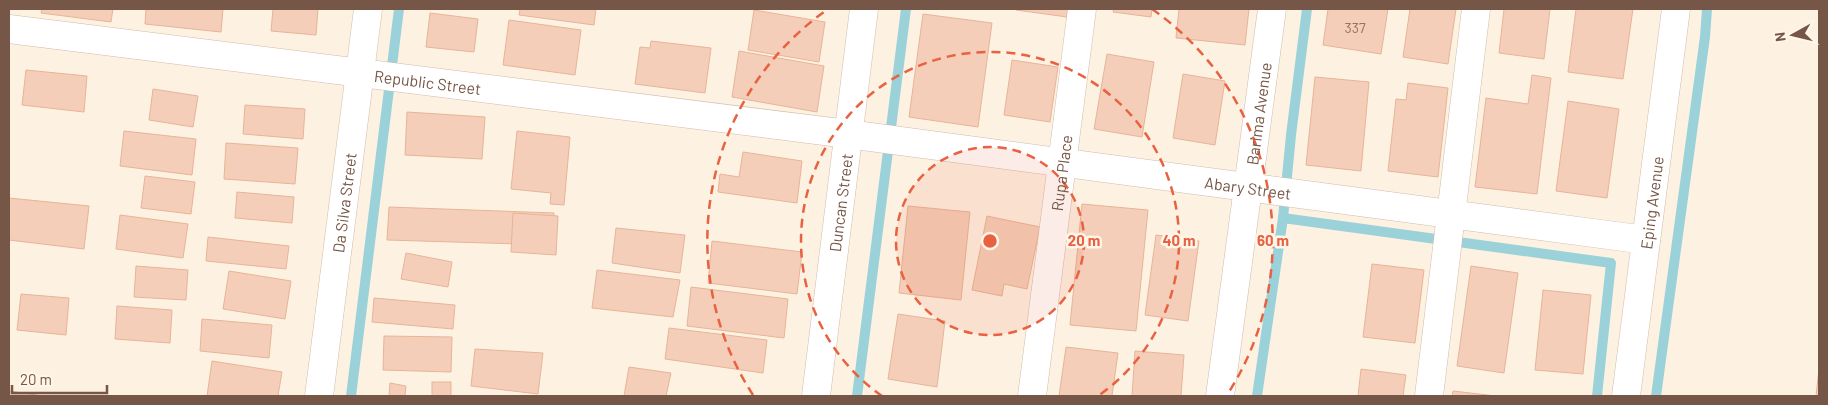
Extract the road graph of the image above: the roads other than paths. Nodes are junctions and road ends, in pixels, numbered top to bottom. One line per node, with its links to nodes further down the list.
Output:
1 (368, 9): 8 (street, Da Silva Street)
2 (864, 9): 9 (street, Duncan Street)
3 (1082, 9): 10 (street, Rupa Place)
4 (1272, 9): 11 (street, Barima Avenue)
5 (1476, 9): 12 (street)
6 (1676, 9): 13 (street, Eping Avenue)
7 (9, 29): 8 (street, Republic Street)
8 (364, 73): 9 (street, Republic Street); 14 (street, Da Silva Street)
9 (857, 135): 10 (street, Abary Street); 15 (street, Duncan Street)
10 (1062, 162): 11 (street, Abary Street); 16 (street, Rupa Place)
11 (1255, 188): 12 (street, Abary Street); 17 (street, Barima Avenue)
12 (1449, 231): 13 (street, Abary Street); 18 (street)
13 (1646, 240): 19 (street, Eping Avenue)
14 (319, 396)
15 (816, 396)
16 (1032, 396)
17 (1220, 396)
18 (1429, 396)
19 (1626, 396)

